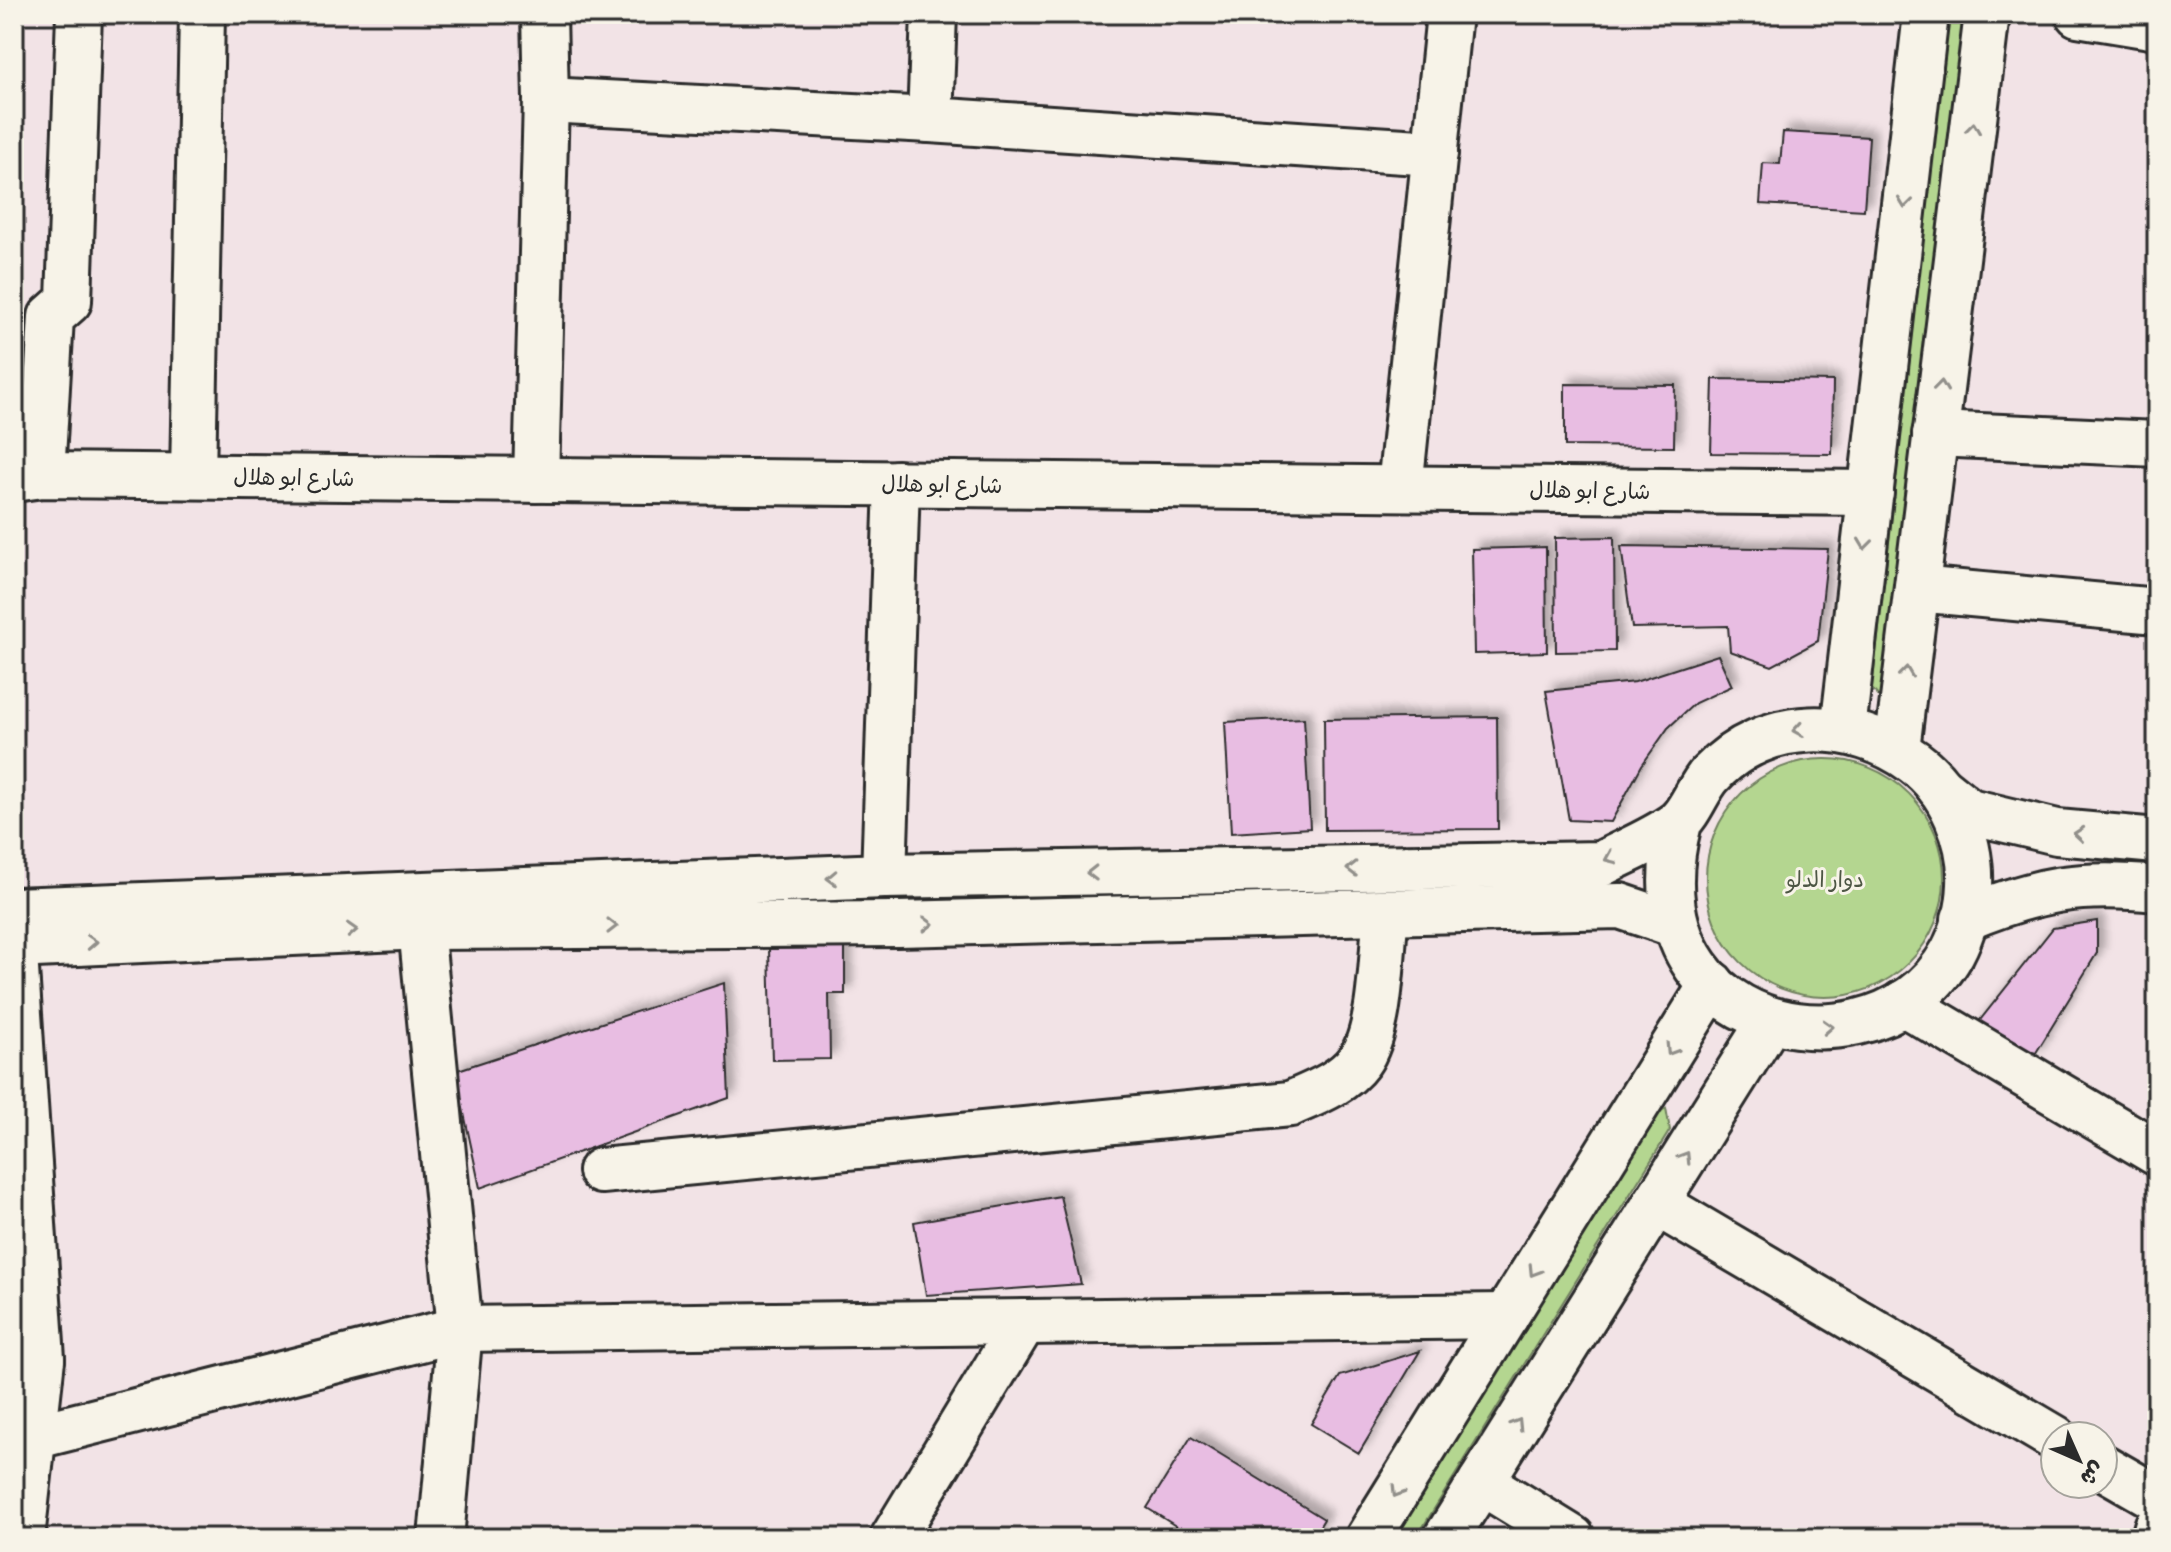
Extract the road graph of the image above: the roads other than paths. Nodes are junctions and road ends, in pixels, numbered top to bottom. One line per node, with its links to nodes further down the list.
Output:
1 (79, 14): 16 (street)
2 (202, 14): 15 (street)
3 (544, 14): 10 (street)
4 (934, 14): 11 (street)
5 (1449, 14): 12 (street)
6 (1926, 14): 20 (street, one-way to 20)
7 (1987, 14): 13 (street, one-way to 7)
8 (2078, 14): 9 (street)
9 (2157, 27)
10 (546, 100): 11 (street); 17 (street)
11 (930, 120): 12 (street)
12 (1435, 153): 19 (street)
13 (1935, 434): 14 (street); 21 (street)
14 (2157, 444)
15 (193, 476): 16 (street, شارع ابو هلال); 17 (street, شارع ابو هلال)
16 (28, 477)
17 (536, 480): 18 (street, شارع ابو هلال)
18 (897, 483): 19 (street, شارع ابو هلال); 28 (street)
19 (1400, 488): 20 (street, شارع ابو هلال)
20 (1871, 493): 23 (street, one-way to 23)
21 (1917, 589): 22 (street); 24 (street, one-way to 21)
22 (2157, 611)
23 (1843, 730): 24 (street); 26 (street, one-way to 26)
24 (1897, 749): 25 (street)
25 (1939, 787): 27 (street, one-way to 25); 31 (street)
26 (1679, 823): 28 (street, one-way to 28); 32 (street)
27 (2157, 841)
28 (884, 876): 34 (street, one-way to 34)
29 (2157, 889): 31 (street)
30 (1386, 913): 32 (street); 33 (street, one-way to 30); 39 (street)
31 (1964, 919): 36 (street)
32 (1676, 925): 35 (street)
33 (421, 927): 34 (street, one-way to 33); 43 (street)
34 (14, 935): 44 (street)
35 (1712, 984): 37 (street); 41 (street, one-way to 41)
36 (1903, 1003): 37 (street, one-way to 36); 38 (street)
37 (1770, 1021): 40 (street, one-way to 37)
38 (2157, 1153)
39 (601, 1171)
40 (1656, 1203): 45 (street); 48 (street, one-way to 40)
41 (1506, 1316): 42 (street); 54 (street, one-way to 54)
42 (1024, 1322): 43 (street); 53 (street)
43 (460, 1329): 46 (street); 52 (street)
44 (28, 1357): 46 (street)
45 (2039, 1429)
46 (33, 1437): 51 (street)
47 (2119, 1476): 49 (street)
48 (1481, 1482): 55 (street); 56 (street)
49 (2157, 1498)
50 (2157, 1527): 57 (street)
51 (22, 1538)
52 (441, 1538)
53 (893, 1538)
54 (1368, 1538)
55 (1446, 1538)
56 (1572, 1538)
57 (2154, 1538)

